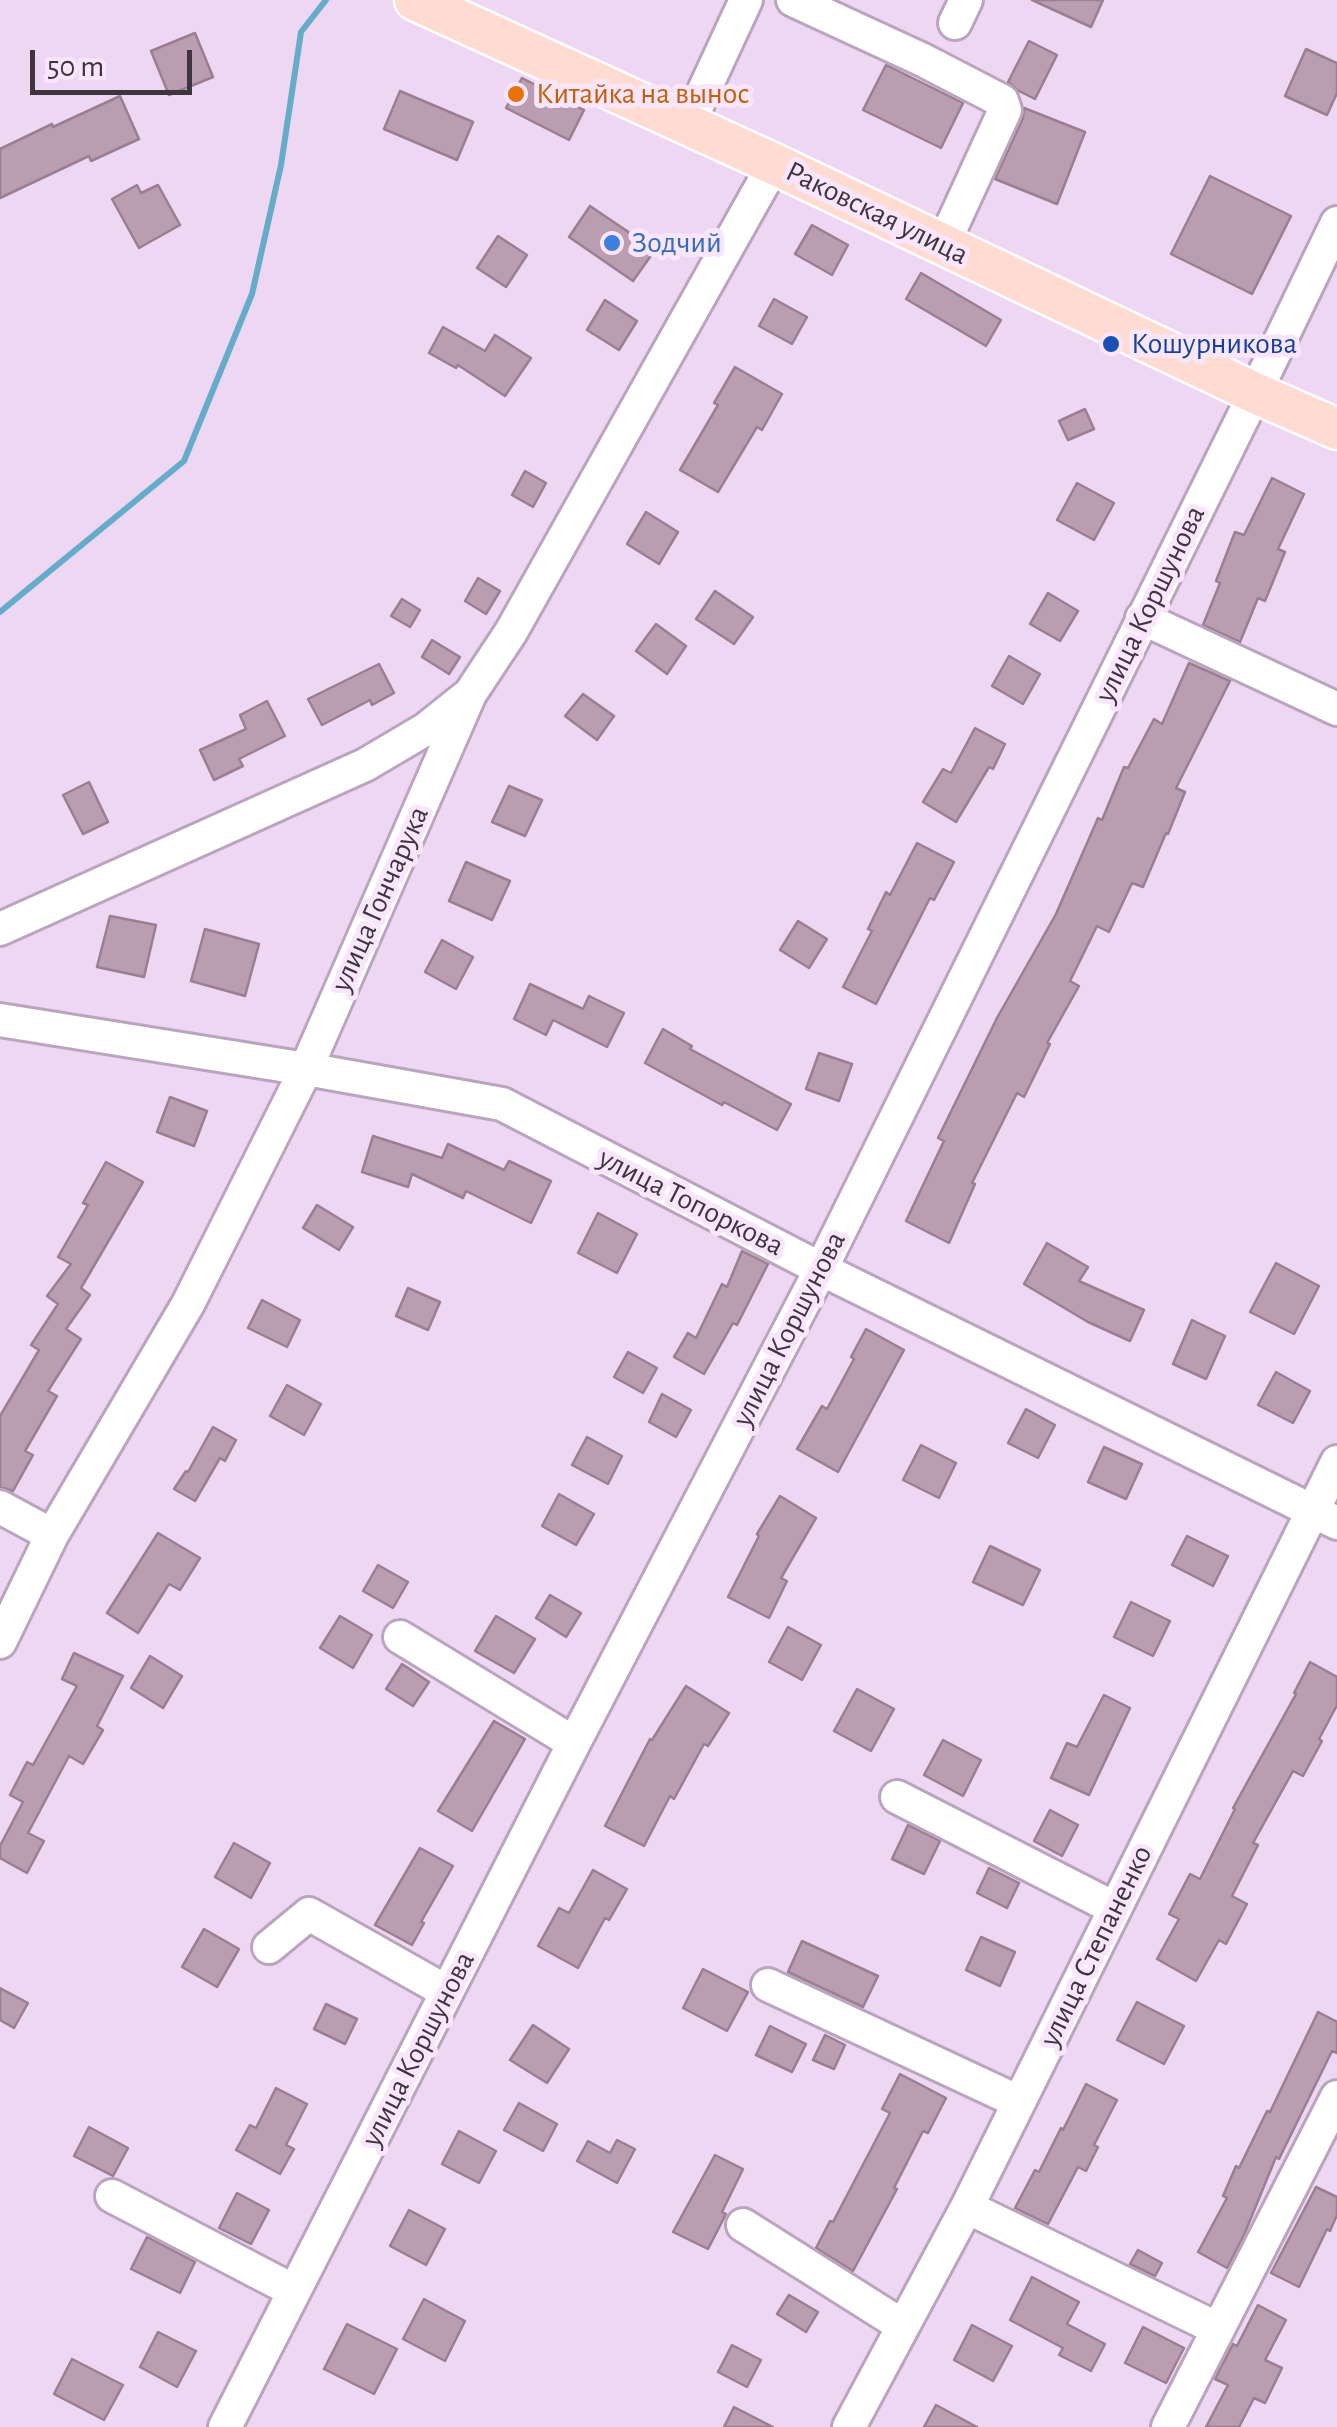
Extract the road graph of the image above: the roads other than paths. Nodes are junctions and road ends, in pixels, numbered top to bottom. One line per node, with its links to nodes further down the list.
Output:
1 (415, 0): 4 (main road, Раковская улица)
2 (746, 0): 4 (street)
3 (792, 0): 7 (street)
4 (688, 125): 5 (main road, Раковская улица)
5 (774, 164): 7 (main road, Раковская улица); 11 (street, улица Гончарука)
6 (1337, 223): 8 (street, улица Коршунова)
7 (943, 245): 8 (main road, Раковская улица)
8 (1256, 393): 9 (main road, Раковская улица); 10 (street, улица Коршунова)
9 (1337, 429)
10 (1142, 618): 12 (street); 16 (street, улица Коршунова)
11 (470, 694): 13 (street); 15 (street, улица Гончарука)
12 (1337, 709)
13 (0, 929)
14 (0, 1020): 15 (street, улица Топоркова)
15 (306, 1070): 16 (street, улица Топоркова); 20 (street, улица Гончарука)
16 (821, 1269): 19 (street, улица Топоркова); 23 (street, улица Коршунова)
17 (1337, 1462): 19 (street, улица Степаненко)
18 (0, 1507): 20 (street)
19 (1325, 1517): 25 (street, улица Степаненко)
20 (52, 1536): 22 (street, улица Гончарука)
21 (400, 1637): 23 (street)
22 (0, 1642)
23 (574, 1743): 28 (street, улица Коршунова)
24 (897, 1797): 25 (street)
25 (1114, 1908): 30 (street, улица Степаненко)
26 (269, 1946): 28 (street)
27 (768, 1985): 30 (street)
28 (447, 1992): 34 (street, улица Коршунова)
29 (1337, 2097): 36 (street)
30 (1018, 2102): 32 (street, улица Степаненко)
31 (112, 2196): 34 (street)
32 (967, 2206): 35 (street, улица Степаненко); 36 (street)
33 (744, 2225): 35 (street)
34 (294, 2291): 37 (street, улица Коршунова)
35 (903, 2326): 38 (street, улица Степаненко)
36 (1218, 2329): 39 (street)
37 (225, 2427)
38 (849, 2427)
39 (1168, 2427)

